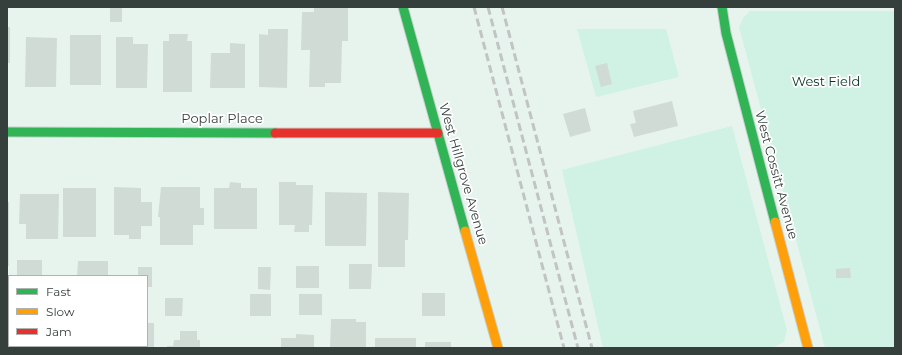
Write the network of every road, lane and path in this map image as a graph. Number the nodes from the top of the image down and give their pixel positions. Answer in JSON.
{"nodes":[{"id":1,"x":403,"y":7,"type":"edge"},
{"id":2,"x":722,"y":7,"type":"edge"},
{"id":3,"x":7,"y":132,"type":"edge"},
{"id":4,"x":438,"y":133,"type":"junction"},
{"id":5,"x":498,"y":348,"type":"edge"},
{"id":6,"x":808,"y":348,"type":"edge"}],
"edges":[{"from":1,"to":4,"type":"street","name":"West Hillgrove Avenue"},
{"from":2,"to":6,"type":"street","name":"West Cossitt Avenue"},
{"from":3,"to":4,"type":"street","name":"Poplar Place"},
{"from":4,"to":5,"type":"street","name":"West Hillgrove Avenue"}]}
